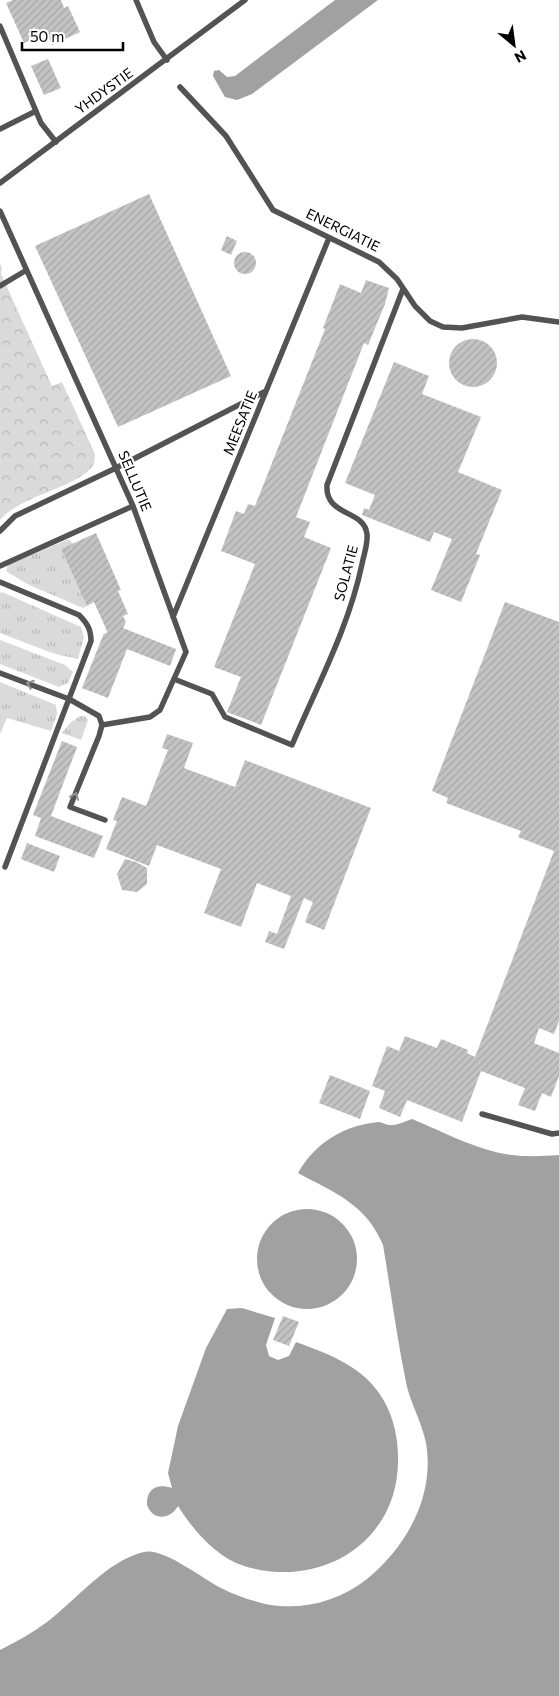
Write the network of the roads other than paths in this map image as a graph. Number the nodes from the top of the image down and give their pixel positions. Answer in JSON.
{"nodes":[{"id":1,"x":136,"y":0,"type":"edge"},
{"id":2,"x":246,"y":0,"type":"edge"},
{"id":3,"x":0,"y":26,"type":"edge"},
{"id":4,"x":167,"y":60,"type":"junction"},
{"id":5,"x":180,"y":87,"type":"dead end"},
{"id":6,"x":36,"y":111,"type":"junction"},
{"id":7,"x":0,"y":130,"type":"edge"},
{"id":8,"x":56,"y":142,"type":"junction"},
{"id":9,"x":0,"y":183,"type":"edge"},
{"id":10,"x":0,"y":211,"type":"edge"},
{"id":11,"x":329,"y":238,"type":"junction"},
{"id":12,"x":25,"y":271,"type":"junction"},
{"id":13,"x":0,"y":286,"type":"edge"},
{"id":14,"x":403,"y":289,"type":"junction"},
{"id":15,"x":559,"y":322,"type":"edge"},
{"id":16,"x":266,"y":390,"type":"junction"},
{"id":17,"x":116,"y":468,"type":"junction"},
{"id":18,"x":133,"y":506,"type":"junction"},
{"id":19,"x":0,"y":531,"type":"edge"},
{"id":20,"x":0,"y":566,"type":"edge"},
{"id":21,"x":0,"y":582,"type":"edge"},
{"id":22,"x":173,"y":617,"type":"junction"},
{"id":23,"x":0,"y":673,"type":"edge"},
{"id":24,"x":174,"y":679,"type":"junction"},
{"id":25,"x":69,"y":699,"type":"junction"},
{"id":26,"x":102,"y":725,"type":"junction"},
{"id":27,"x":105,"y":820,"type":"dead end"},
{"id":28,"x":5,"y":867,"type":"dead end"},
{"id":29,"x":482,"y":1114,"type":"dead end"},
{"id":30,"x":559,"y":1133,"type":"edge"}],
"edges":[{"from":1,"to":4,"type":"lane"},
{"from":2,"to":4,"type":"lane","name":"YHDYSTIE"},
{"from":3,"to":6,"type":"lane"},
{"from":4,"to":8,"type":"lane","name":"YHDYSTIE"},
{"from":5,"to":11,"type":"lane","name":"ENERGIATIE"},
{"from":6,"to":7,"type":"lane"},
{"from":6,"to":8,"type":"lane"},
{"from":8,"to":9,"type":"lane","name":"YHDYSTIE"},
{"from":10,"to":12,"type":"lane","name":"SELLUTIE"},
{"from":11,"to":14,"type":"lane","name":"ENERGIATIE"},
{"from":11,"to":16,"type":"lane","name":"MEESATIE"},
{"from":12,"to":13,"type":"lane"},
{"from":12,"to":17,"type":"lane","name":"SELLUTIE"},
{"from":14,"to":15,"type":"lane","name":"ENERGIATIE"},
{"from":14,"to":24,"type":"lane","name":"SOLATIE"},
{"from":16,"to":17,"type":"lane"},
{"from":16,"to":22,"type":"lane","name":"MEESATIE"},
{"from":17,"to":18,"type":"lane","name":"SELLUTIE"},
{"from":17,"to":19,"type":"lane"},
{"from":18,"to":20,"type":"lane"},
{"from":18,"to":22,"type":"lane","name":"SELLUTIE"},
{"from":21,"to":25,"type":"lane"},
{"from":22,"to":24,"type":"lane","name":"SELLUTIE"},
{"from":25,"to":23,"type":"lane","one_way":true},
{"from":24,"to":26,"type":"lane","name":"SELLUTIE"},
{"from":25,"to":26,"type":"lane"},
{"from":25,"to":28,"type":"lane"},
{"from":27,"to":26,"type":"lane","one_way":true},
{"from":29,"to":30,"type":"lane"}]}
